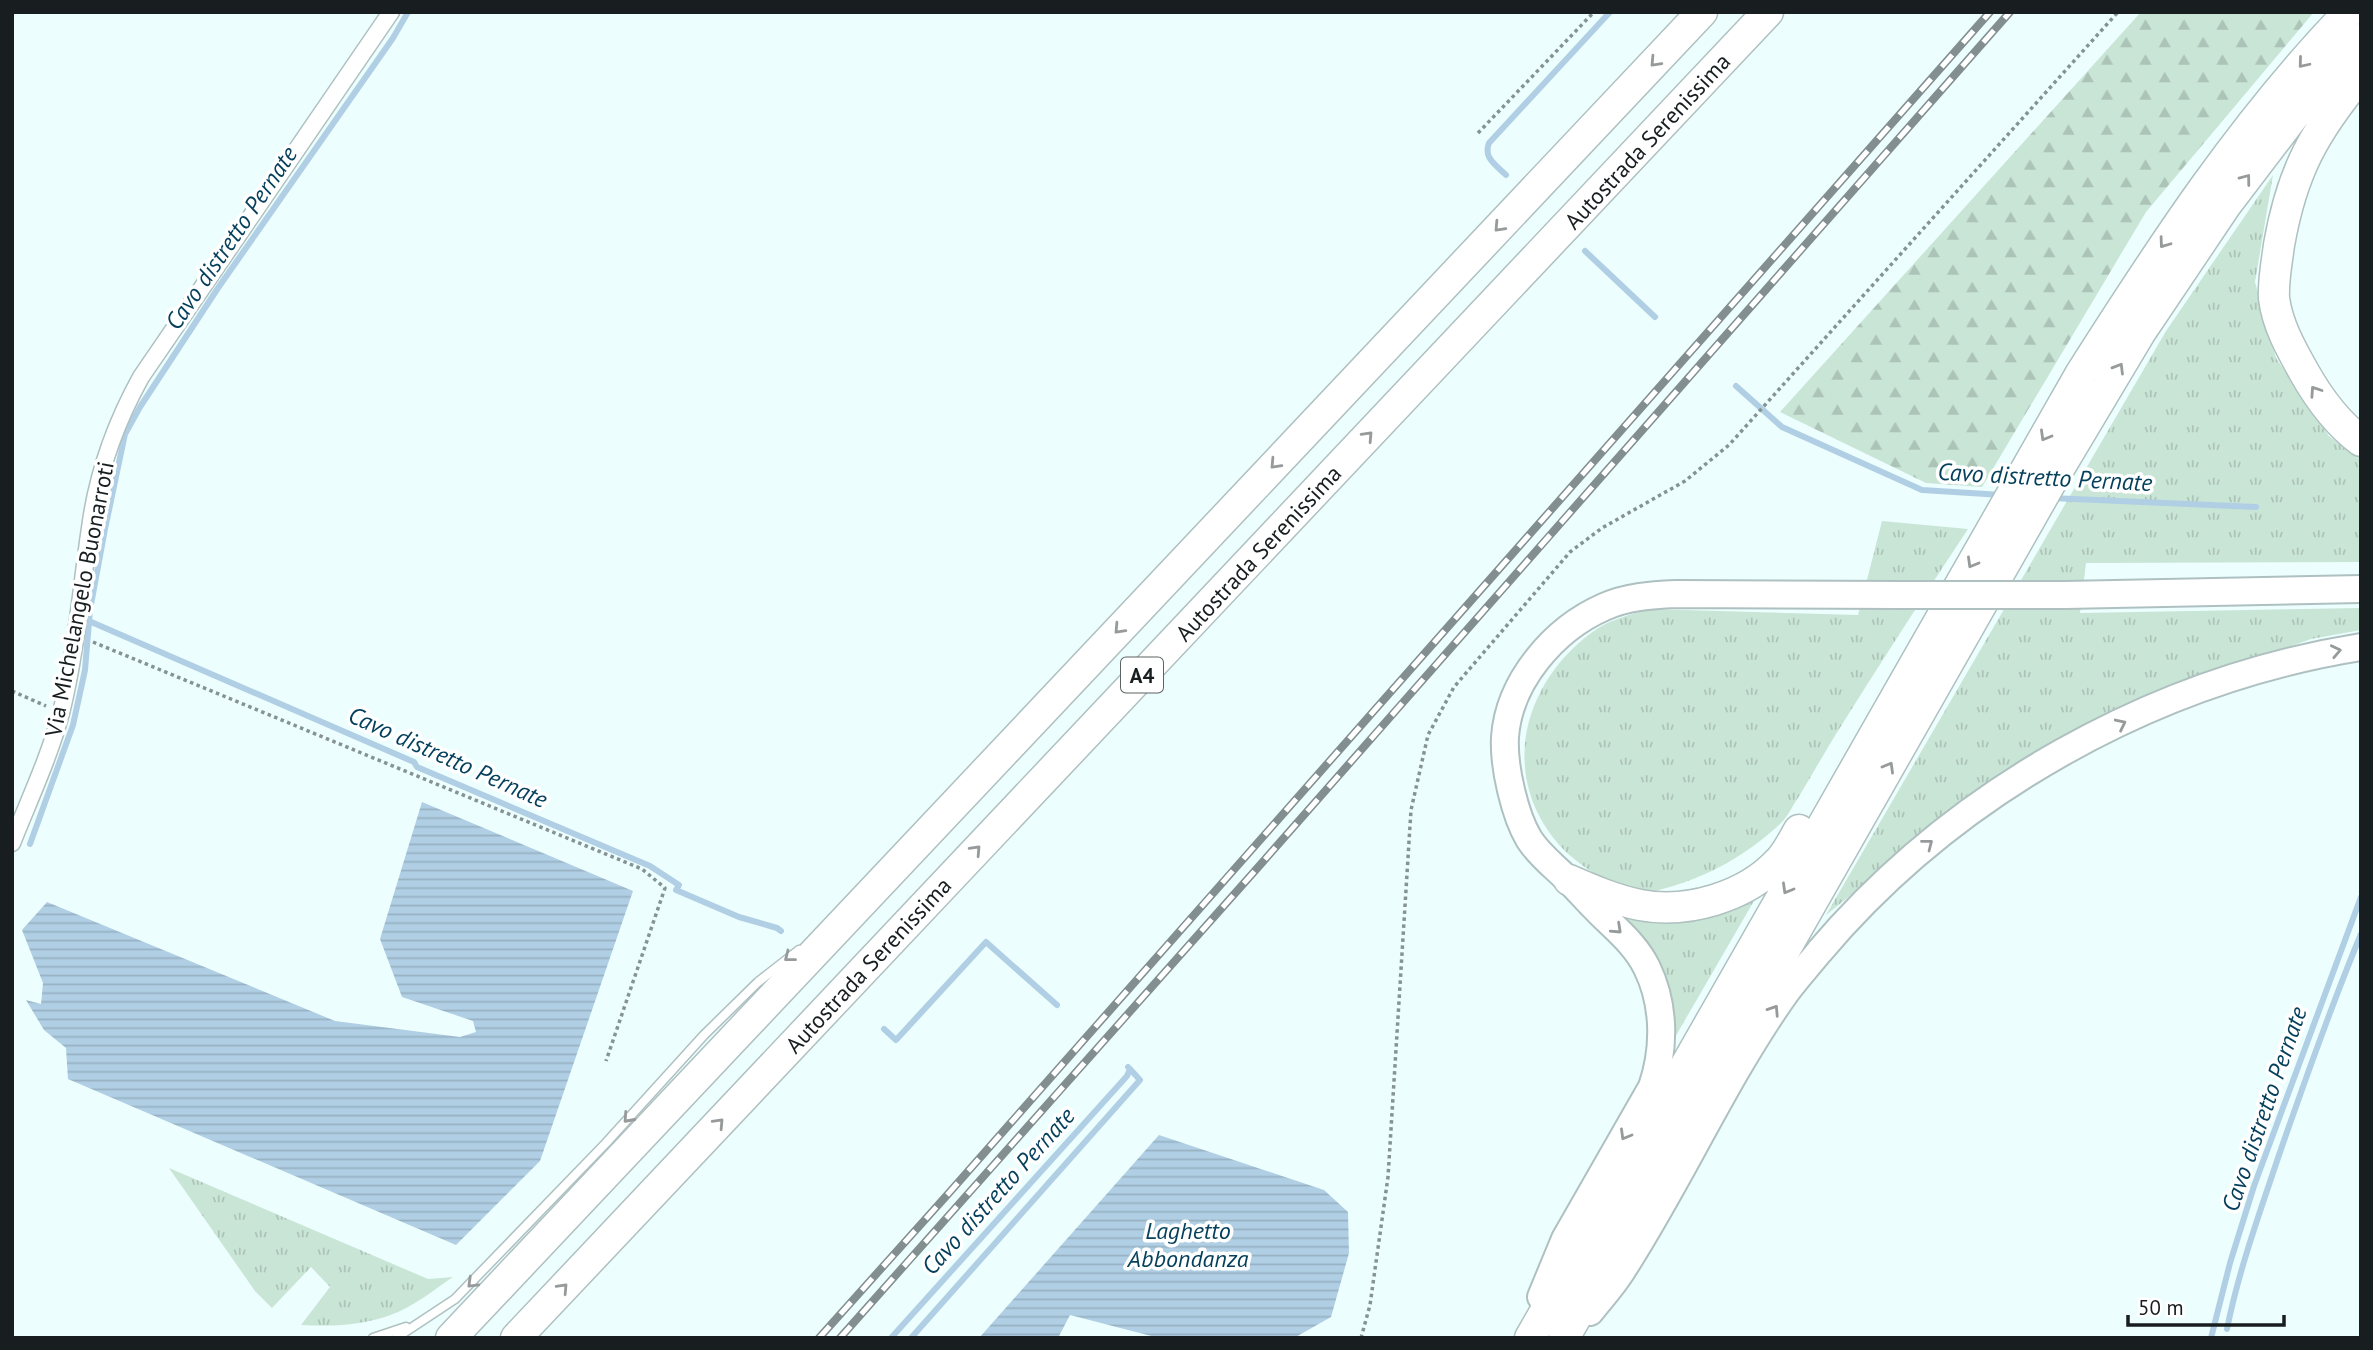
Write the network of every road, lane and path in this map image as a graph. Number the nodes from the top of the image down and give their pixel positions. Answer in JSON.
{"nodes":[{"id":1,"x":391,"y":12,"type":"edge"},
{"id":2,"x":1594,"y":12,"type":"edge"},
{"id":3,"x":1702,"y":12,"type":"edge"},
{"id":4,"x":1768,"y":12,"type":"edge"},
{"id":5,"x":2118,"y":12,"type":"edge"},
{"id":6,"x":2349,"y":12,"type":"edge"},
{"id":7,"x":2361,"y":39,"type":"edge"},
{"id":8,"x":2361,"y":75,"type":"edge"},
{"id":9,"x":1478,"y":133,"type":"dead end"},
{"id":10,"x":1756,"y":415,"type":"dead end"},
{"id":11,"x":2361,"y":441,"type":"edge"},
{"id":12,"x":2026,"y":497,"type":"junction"},
{"id":13,"x":2361,"y":589,"type":"edge"},
{"id":14,"x":1936,"y":626,"type":"junction"},
{"id":15,"x":96,"y":643,"type":"dead end"},
{"id":16,"x":2361,"y":647,"type":"edge"},
{"id":17,"x":12,"y":691,"type":"edge"},
{"id":18,"x":61,"y":712,"type":"junction"},
{"id":19,"x":12,"y":843,"type":"edge"},
{"id":20,"x":1569,"y":880,"type":"junction"},
{"id":21,"x":1405,"y":886,"type":"dead end"},
{"id":22,"x":862,"y":900,"type":"junction"},
{"id":23,"x":816,"y":936,"type":"dead end"},
{"id":24,"x":807,"y":943,"type":"dead end"},
{"id":25,"x":606,"y":1061,"type":"dead end"},
{"id":26,"x":419,"y":1323,"type":"junction"},
{"id":27,"x":373,"y":1338,"type":"edge"},
{"id":28,"x":396,"y":1338,"type":"edge"},
{"id":29,"x":451,"y":1338,"type":"edge"},
{"id":30,"x":516,"y":1338,"type":"edge"},
{"id":31,"x":1361,"y":1338,"type":"edge"},
{"id":32,"x":1524,"y":1338,"type":"edge"},
{"id":33,"x":1530,"y":1338,"type":"edge"},
{"id":34,"x":1564,"y":1338,"type":"edge"},
{"id":35,"x":1570,"y":1338,"type":"edge"}],
"edges":[{"from":1,"to":18,"type":"street","name":"Via Michelangelo Buonarroti"},
{"from":2,"to":9,"type":"path"},
{"from":3,"to":22,"type":"highway","name":"Autostrada Serenissima","number":"A4","one_way":true},
{"from":30,"to":4,"type":"highway","name":"Autostrada Serenissima","number":"A4","one_way":true},
{"from":5,"to":10,"type":"path"},
{"from":6,"to":12,"type":"highway","one_way":true},
{"from":12,"to":7,"type":"highway","one_way":true},
{"from":11,"to":8,"type":"highway","one_way":true},
{"from":12,"to":14,"type":"highway","one_way":true},
{"from":34,"to":12,"type":"highway","one_way":true},
{"from":13,"to":20,"type":"main road","bridge":true},
{"from":14,"to":20,"type":"highway"},
{"from":14,"to":33,"type":"highway","one_way":true},
{"from":15,"to":25,"type":"path"},
{"from":35,"to":16,"type":"main road","one_way":true},
{"from":17,"to":18,"type":"path"},
{"from":18,"to":19,"type":"street","name":"Via Michelangelo Buonarroti"},
{"from":20,"to":32,"type":"main road","one_way":true},
{"from":21,"to":31,"type":"path"},
{"from":22,"to":23,"type":"lane"},
{"from":22,"to":29,"type":"highway","name":"Autostrada Serenissima","number":"A4"},
{"from":24,"to":26,"type":"lane","one_way":true},
{"from":26,"to":27,"type":"lane"},
{"from":26,"to":28,"type":"lane"}]}
